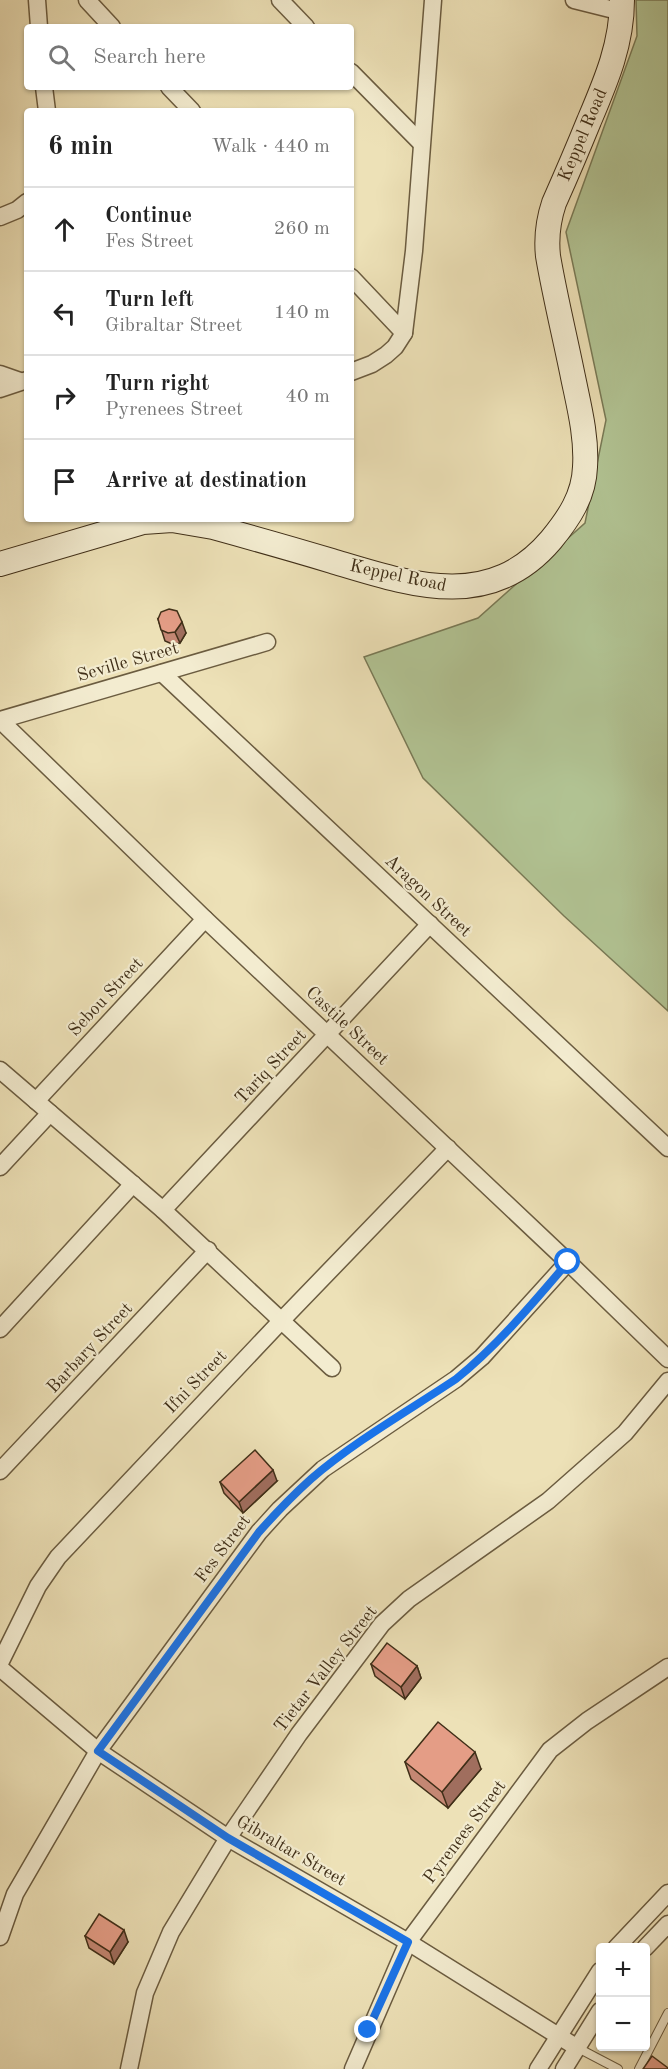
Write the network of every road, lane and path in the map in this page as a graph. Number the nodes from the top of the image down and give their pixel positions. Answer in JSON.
{"nodes":[{"id":1,"x":37,"y":0,"type":"edge"},
{"id":2,"x":87,"y":0,"type":"edge"},
{"id":3,"x":280,"y":0,"type":"edge"},
{"id":4,"x":433,"y":0,"type":"edge"},
{"id":5,"x":574,"y":0,"type":"edge"},
{"id":6,"x":622,"y":6,"type":"edge"},
{"id":7,"x":39,"y":24,"type":"edge"},
{"id":8,"x":109,"y":24,"type":"edge"},
{"id":9,"x":303,"y":24,"type":"edge"},
{"id":10,"x":354,"y":75,"type":"edge"},
{"id":11,"x":44,"y":90,"type":"edge"},
{"id":12,"x":173,"y":90,"type":"edge"},
{"id":13,"x":47,"y":108,"type":"edge"},
{"id":14,"x":189,"y":108,"type":"edge"},
{"id":15,"x":421,"y":143,"type":"junction"},
{"id":16,"x":24,"y":204,"type":"edge"},
{"id":17,"x":0,"y":217,"type":"edge"},
{"id":18,"x":354,"y":281,"type":"edge"},
{"id":19,"x":404,"y":333,"type":"junction"},
{"id":20,"x":354,"y":371,"type":"edge"},
{"id":21,"x":0,"y":374,"type":"edge"},
{"id":22,"x":24,"y":381,"type":"edge"},
{"id":23,"x":0,"y":389,"type":"edge"},
{"id":24,"x":150,"y":522,"type":"edge"},
{"id":25,"x":190,"y":522,"type":"edge"},
{"id":26,"x":0,"y":564,"type":"edge"},
{"id":27,"x":267,"y":642,"type":"dead end"},
{"id":28,"x":162,"y":673,"type":"junction"},
{"id":29,"x":0,"y":720,"type":"edge"},
{"id":30,"x":205,"y":919,"type":"junction"},
{"id":31,"x":430,"y":924,"type":"junction"},
{"id":32,"x":328,"y":1035,"type":"junction"},
{"id":33,"x":0,"y":1070,"type":"edge"},
{"id":34,"x":36,"y":1101,"type":"junction"},
{"id":35,"x":50,"y":1113,"type":"junction"},
{"id":36,"x":448,"y":1148,"type":"junction"},
{"id":37,"x":668,"y":1148,"type":"edge"},
{"id":38,"x":0,"y":1167,"type":"edge"},
{"id":39,"x":133,"y":1184,"type":"junction"},
{"id":40,"x":163,"y":1209,"type":"junction"},
{"id":41,"x":208,"y":1250,"type":"junction"},
{"id":42,"x":568,"y":1262,"type":"junction"},
{"id":43,"x":282,"y":1320,"type":"junction"},
{"id":44,"x":0,"y":1329,"type":"edge"},
{"id":45,"x":668,"y":1359,"type":"edge"},
{"id":46,"x":332,"y":1368,"type":"dead end"},
{"id":47,"x":668,"y":1381,"type":"edge"},
{"id":48,"x":0,"y":1472,"type":"edge"},
{"id":49,"x":0,"y":1665,"type":"edge"},
{"id":50,"x":668,"y":1667,"type":"edge"},
{"id":51,"x":98,"y":1751,"type":"junction"},
{"id":52,"x":228,"y":1838,"type":"junction"},
{"id":53,"x":7,"y":1890,"type":"edge"},
{"id":54,"x":668,"y":1893,"type":"edge"},
{"id":55,"x":668,"y":1924,"type":"edge"},
{"id":56,"x":0,"y":1937,"type":"edge"},
{"id":57,"x":408,"y":1942,"type":"junction"},
{"id":58,"x":620,"y":1943,"type":"edge"},
{"id":59,"x":649,"y":1943,"type":"edge"},
{"id":60,"x":596,"y":1977,"type":"edge"},
{"id":61,"x":668,"y":2013,"type":"edge"},
{"id":62,"x":596,"y":2017,"type":"edge"},
{"id":63,"x":558,"y":2036,"type":"junction"},
{"id":64,"x":576,"y":2047,"type":"junction"},
{"id":65,"x":129,"y":2069,"type":"edge"},
{"id":66,"x":352,"y":2069,"type":"edge"},
{"id":67,"x":538,"y":2069,"type":"edge"},
{"id":68,"x":564,"y":2069,"type":"edge"},
{"id":69,"x":618,"y":2069,"type":"edge"},
{"id":70,"x":639,"y":2069,"type":"edge"}],
"edges":[{"from":1,"to":7,"type":"street"},
{"from":2,"to":8,"type":"street"},
{"from":3,"to":9,"type":"street"},
{"from":4,"to":15,"type":"street"},
{"from":5,"to":6,"type":"street"},
{"from":6,"to":25,"type":"street","name":"Keppel Road"},
{"from":10,"to":15,"type":"street"},
{"from":11,"to":13,"type":"street"},
{"from":12,"to":14,"type":"street"},
{"from":15,"to":19,"type":"street"},
{"from":16,"to":17,"type":"street"},
{"from":18,"to":19,"type":"street"},
{"from":19,"to":20,"type":"street"},
{"from":21,"to":22,"type":"street"},
{"from":22,"to":23,"type":"street"},
{"from":24,"to":26,"type":"street","name":"Keppel Road"},
{"from":27,"to":28,"type":"street","name":"Seville Street"},
{"from":28,"to":29,"type":"street","name":"Seville Street"},
{"from":28,"to":31,"type":"street","name":"Aragon Street"},
{"from":29,"to":30,"type":"street","name":"Castile Street"},
{"from":30,"to":32,"type":"street","name":"Castile Street"},
{"from":30,"to":34,"type":"street","name":"Sebou Street"},
{"from":31,"to":32,"type":"street","name":"Tariq Street"},
{"from":31,"to":37,"type":"street","name":"Aragon Street"},
{"from":32,"to":36,"type":"street","name":"Castile Street"},
{"from":32,"to":40,"type":"street","name":"Tariq Street"},
{"from":33,"to":34,"type":"street"},
{"from":34,"to":35,"type":"street"},
{"from":35,"to":38,"type":"street"},
{"from":35,"to":39,"type":"street"},
{"from":36,"to":42,"type":"street","name":"Castile Street"},
{"from":36,"to":43,"type":"street","name":"Ifni Street"},
{"from":39,"to":40,"type":"street"},
{"from":39,"to":44,"type":"street"},
{"from":40,"to":41,"type":"street"},
{"from":41,"to":43,"type":"street"},
{"from":41,"to":48,"type":"street","name":"Barbary Street"},
{"from":42,"to":45,"type":"street","name":"Castile Street"},
{"from":42,"to":51,"type":"street","name":"Fes Street"},
{"from":43,"to":46,"type":"street"},
{"from":43,"to":49,"type":"street","name":"Ifni Street"},
{"from":47,"to":52,"type":"street","name":"Tietar Valley Street"},
{"from":49,"to":51,"type":"street","name":"Gibraltar Street"},
{"from":50,"to":57,"type":"street","name":"Pyrenees Street"},
{"from":51,"to":52,"type":"street","name":"Gibraltar Street"},
{"from":51,"to":53,"type":"street","name":"Fes Street"},
{"from":52,"to":57,"type":"street","name":"Gibraltar Street"},
{"from":52,"to":65,"type":"street","name":"Tietar Valley Street"},
{"from":53,"to":56,"type":"street","name":"Fes Street"},
{"from":54,"to":58,"type":"street"},
{"from":55,"to":59,"type":"street"},
{"from":57,"to":63,"type":"street","name":"Gibraltar Street"},
{"from":57,"to":66,"type":"street","name":"Pyrenees Street"},
{"from":60,"to":63,"type":"street"},
{"from":61,"to":70,"type":"lane"},
{"from":62,"to":64,"type":"street"},
{"from":63,"to":64,"type":"street","name":"Gibraltar Street"},
{"from":63,"to":67,"type":"street"},
{"from":64,"to":68,"type":"street"},
{"from":64,"to":69,"type":"lane"}]}
